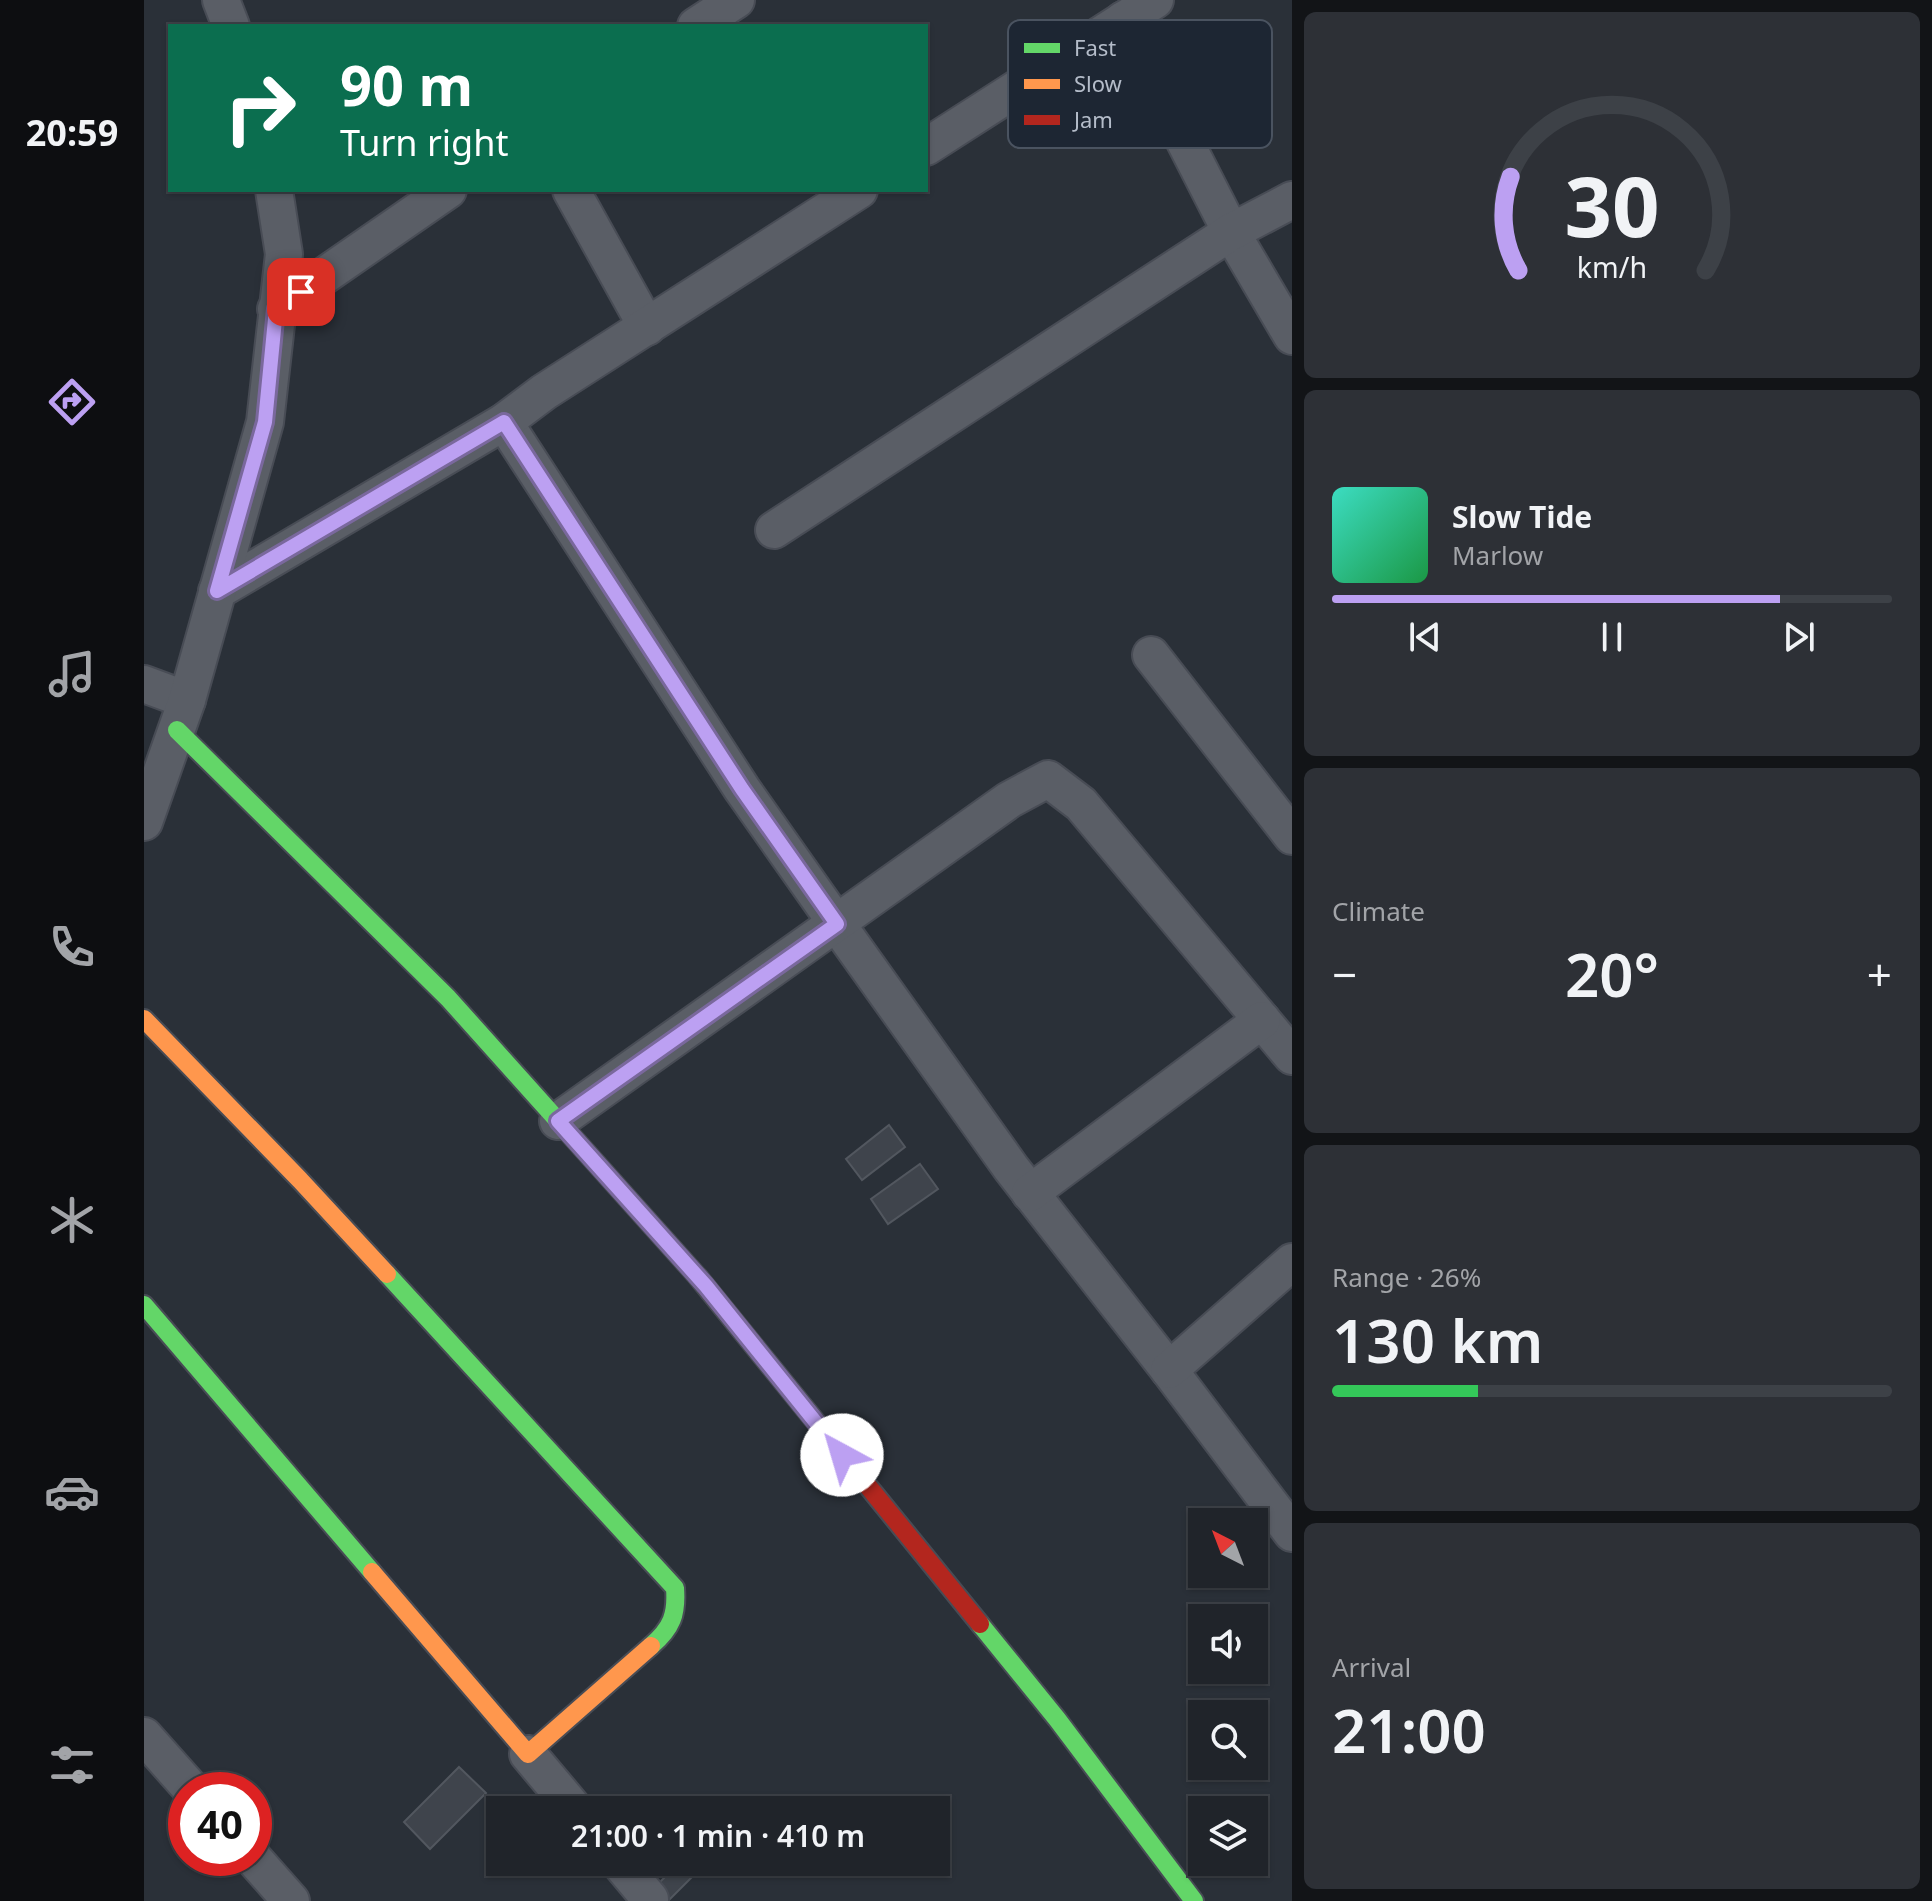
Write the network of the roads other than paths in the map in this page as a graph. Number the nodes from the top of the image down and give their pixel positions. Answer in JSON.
{"nodes":[{"id":1,"x":221,"y":0,"type":"edge"},
{"id":2,"x":736,"y":0,"type":"edge"},
{"id":3,"x":1155,"y":0,"type":"edge"},
{"id":4,"x":1123,"y":20,"type":"edge"},
{"id":5,"x":230,"y":24,"type":"edge"},
{"id":6,"x":699,"y":24,"type":"edge"},
{"id":7,"x":1008,"y":94,"type":"edge"},
{"id":8,"x":928,"y":146,"type":"edge"},
{"id":9,"x":1188,"y":148,"type":"edge"},
{"id":10,"x":274,"y":192,"type":"edge"},
{"id":11,"x":445,"y":192,"type":"edge"},
{"id":12,"x":572,"y":192,"type":"edge"},
{"id":13,"x":856,"y":192,"type":"edge"},
{"id":14,"x":1292,"y":200,"type":"edge"},
{"id":15,"x":1231,"y":232,"type":"junction"},
{"id":16,"x":276,"y":309,"type":"junction"},
{"id":17,"x":647,"y":327,"type":"junction"},
{"id":18,"x":1292,"y":336,"type":"edge"},
{"id":19,"x":504,"y":422,"type":"junction"},
{"id":20,"x":774,"y":530,"type":"dead end"},
{"id":21,"x":217,"y":591,"type":"junction"},
{"id":22,"x":1151,"y":655,"type":"dead end"},
{"id":23,"x":144,"y":684,"type":"edge"},
{"id":24,"x":182,"y":715,"type":"junction"},
{"id":25,"x":144,"y":822,"type":"edge"},
{"id":26,"x":1292,"y":836,"type":"edge"},
{"id":27,"x":837,"y":924,"type":"junction"},
{"id":28,"x":144,"y":1019,"type":"edge"},
{"id":29,"x":1262,"y":1020,"type":"junction"},
{"id":30,"x":1292,"y":1056,"type":"edge"},
{"id":31,"x":558,"y":1121,"type":"junction"},
{"id":32,"x":1030,"y":1193,"type":"junction"},
{"id":33,"x":1292,"y":1262,"type":"edge"},
{"id":34,"x":144,"y":1305,"type":"edge"},
{"id":35,"x":1169,"y":1370,"type":"junction"},
{"id":36,"x":1292,"y":1533,"type":"edge"},
{"id":37,"x":144,"y":1736,"type":"edge"},
{"id":38,"x":528,"y":1754,"type":"junction"},
{"id":39,"x":176,"y":1772,"type":"edge"},
{"id":40,"x":563,"y":1796,"type":"edge"},
{"id":41,"x":269,"y":1876,"type":"edge"},
{"id":42,"x":631,"y":1876,"type":"edge"},
{"id":43,"x":650,"y":1899,"type":"dead end"},
{"id":44,"x":291,"y":1901,"type":"edge"},
{"id":45,"x":1194,"y":1901,"type":"edge"}],
"edges":[{"from":1,"to":5,"type":"street"},
{"from":2,"to":6,"type":"street"},
{"from":3,"to":4,"type":"street"},
{"from":7,"to":8,"type":"street"},
{"from":9,"to":15,"type":"street"},
{"from":10,"to":16,"type":"street"},
{"from":11,"to":16,"type":"street"},
{"from":12,"to":17,"type":"street"},
{"from":13,"to":17,"type":"street"},
{"from":14,"to":15,"type":"street"},
{"from":15,"to":18,"type":"street"},
{"from":15,"to":20,"type":"street"},
{"from":16,"to":21,"type":"street"},
{"from":17,"to":19,"type":"street"},
{"from":19,"to":21,"type":"street"},
{"from":19,"to":27,"type":"street"},
{"from":21,"to":24,"type":"street"},
{"from":22,"to":26,"type":"street"},
{"from":23,"to":24,"type":"street"},
{"from":24,"to":25,"type":"street"},
{"from":24,"to":31,"type":"street"},
{"from":27,"to":29,"type":"street"},
{"from":27,"to":31,"type":"street"},
{"from":27,"to":32,"type":"street"},
{"from":28,"to":38,"type":"street"},
{"from":29,"to":30,"type":"street"},
{"from":29,"to":32,"type":"street"},
{"from":31,"to":45,"type":"street"},
{"from":32,"to":35,"type":"street"},
{"from":33,"to":35,"type":"street"},
{"from":34,"to":38,"type":"street"},
{"from":35,"to":36,"type":"street"},
{"from":37,"to":39,"type":"street"},
{"from":38,"to":40,"type":"street"},
{"from":41,"to":44,"type":"street"},
{"from":42,"to":43,"type":"street"}]}
